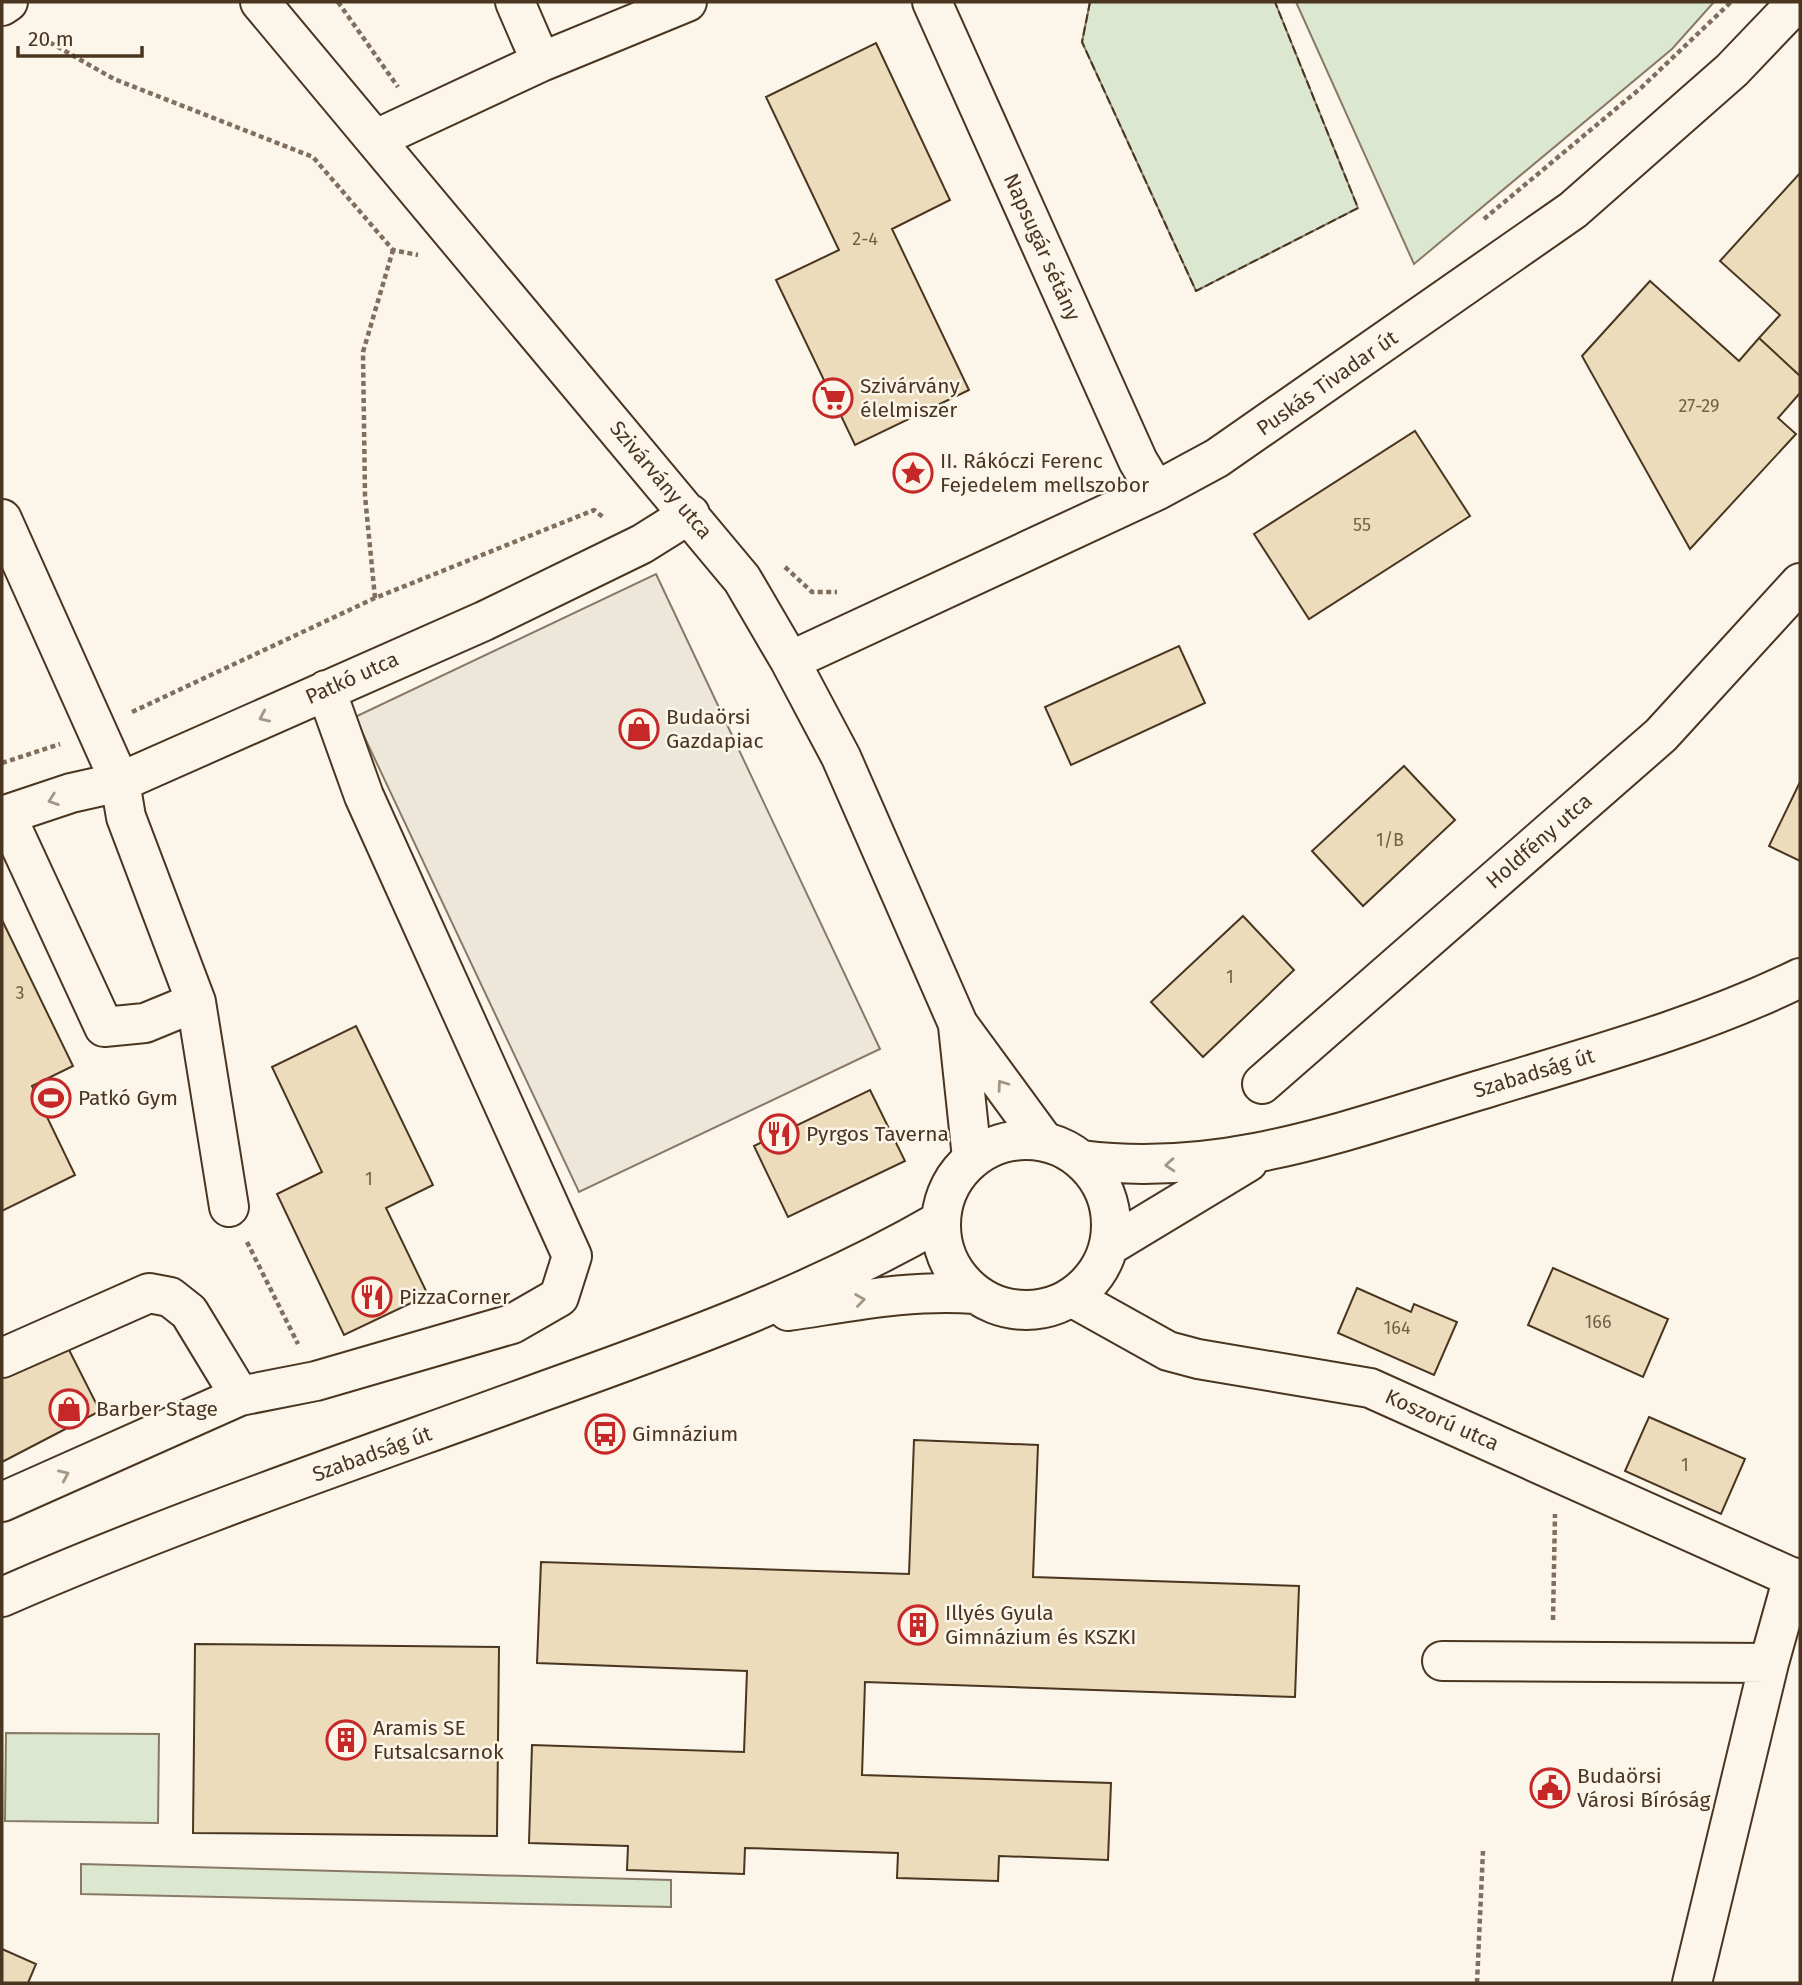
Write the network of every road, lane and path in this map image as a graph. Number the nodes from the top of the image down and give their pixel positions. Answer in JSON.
{"nodes":[{"id":1,"x":261,"y":2,"type":"edge"},
{"id":2,"x":516,"y":2,"type":"edge"},
{"id":3,"x":687,"y":2,"type":"edge"},
{"id":4,"x":932,"y":2,"type":"edge"},
{"id":5,"x":1731,"y":2,"type":"edge"},
{"id":6,"x":1797,"y":2,"type":"edge"},
{"id":7,"x":11,"y":12,"type":"edge"},
{"id":8,"x":541,"y":62,"type":"junction"},
{"id":9,"x":376,"y":139,"type":"junction"},
{"id":10,"x":1474,"y":227,"type":"dead end"},
{"id":11,"x":393,"y":250,"type":"junction"},
{"id":12,"x":484,"y":268,"type":"junction"},
{"id":13,"x":1156,"y":491,"type":"junction"},
{"id":14,"x":690,"y":514,"type":"junction"},
{"id":15,"x":2,"y":519,"type":"edge"},
{"id":16,"x":1800,"y":583,"type":"edge"},
{"id":17,"x":375,"y":598,"type":"dead end"},
{"id":18,"x":790,"y":661,"type":"junction"},
{"id":19,"x":326,"y":690,"type":"junction"},
{"id":20,"x":120,"y":782,"type":"junction"},
{"id":21,"x":4,"y":816,"type":"edge"},
{"id":22,"x":1797,"y":982,"type":"edge"},
{"id":23,"x":196,"y":1002,"type":"junction"},
{"id":24,"x":958,"y":1024,"type":"junction"},
{"id":25,"x":1262,"y":1084,"type":"dead end"},
{"id":26,"x":1043,"y":1140,"type":"junction"},
{"id":27,"x":1262,"y":1154,"type":"junction"},
{"id":28,"x":972,"y":1158,"type":"junction"},
{"id":29,"x":1082,"y":1160,"type":"junction"},
{"id":30,"x":229,"y":1207,"type":"joint"},
{"id":31,"x":940,"y":1221,"type":"junction"},
{"id":32,"x":1109,"y":1246,"type":"junction"},
{"id":33,"x":975,"y":1294,"type":"junction"},
{"id":34,"x":1073,"y":1298,"type":"junction"},
{"id":35,"x":744,"y":1317,"type":"junction"},
{"id":36,"x":2,"y":1358,"type":"edge"},
{"id":37,"x":316,"y":1381,"type":"junction"},
{"id":38,"x":240,"y":1396,"type":"junction"},
{"id":39,"x":1556,"y":1471,"type":"junction"},
{"id":40,"x":2,"y":1502,"type":"edge"},
{"id":41,"x":1797,"y":1579,"type":"edge"},
{"id":42,"x":2,"y":1597,"type":"edge"},
{"id":43,"x":1442,"y":1661,"type":"dead end"},
{"id":44,"x":1553,"y":1662,"type":"junction"},
{"id":45,"x":1769,"y":1663,"type":"junction"},
{"id":46,"x":1483,"y":1851,"type":"dead end"},
{"id":47,"x":1477,"y":1983,"type":"edge"},
{"id":48,"x":1692,"y":1983,"type":"edge"}],
"edges":[{"from":1,"to":9,"type":"street","name":"Szivárvány utca"},
{"from":2,"to":8,"type":"street"},
{"from":3,"to":8,"type":"street"},
{"from":4,"to":13,"type":"street","name":"Napsugár sétány"},
{"from":5,"to":10,"type":"path"},
{"from":6,"to":13,"type":"street","name":"Puskás Tivadar út"},
{"from":7,"to":11,"type":"path"},
{"from":8,"to":9,"type":"street"},
{"from":9,"to":12,"type":"street","name":"Szivárvány utca"},
{"from":11,"to":12,"type":"path"},
{"from":11,"to":17,"type":"path"},
{"from":12,"to":14,"type":"street","name":"Szivárvány utca"},
{"from":13,"to":18,"type":"street","name":"Puskás Tivadar út"},
{"from":14,"to":18,"type":"street","name":"Szivárvány utca"},
{"from":14,"to":19,"type":"street","name":"Patkó utca"},
{"from":15,"to":20,"type":"street"},
{"from":16,"to":25,"type":"street","name":"Holdfény utca"},
{"from":18,"to":24,"type":"street","name":"Szivárvány utca"},
{"from":19,"to":20,"type":"street","name":"Patkó utca","one_way":true},
{"from":19,"to":37,"type":"street"},
{"from":20,"to":21,"type":"street","name":"Patkó utca","one_way":true},
{"from":20,"to":23,"type":"street"},
{"from":21,"to":23,"type":"street"},
{"from":22,"to":27,"type":"street","name":"Szabadság út"},
{"from":23,"to":30,"type":"street"},
{"from":26,"to":24,"type":"street","name":"Szivárvány utca","one_way":true},
{"from":24,"to":28,"type":"street","name":"Szivárvány utca"},
{"from":26,"to":28,"type":"street","name":"Szabadság út"},
{"from":26,"to":29,"type":"street","name":"Szabadság út"},
{"from":27,"to":29,"type":"street","name":"Szabadság út","one_way":true},
{"from":27,"to":32,"type":"street","name":"Szabadság út"},
{"from":28,"to":31,"type":"street","name":"Szabadság út"},
{"from":29,"to":32,"type":"street","name":"Szabadság út"},
{"from":30,"to":37,"type":"path"},
{"from":31,"to":33,"type":"street","name":"Szabadság út"},
{"from":31,"to":35,"type":"street","name":"Szabadság út"},
{"from":32,"to":34,"type":"street","name":"Szabadság út"},
{"from":33,"to":34,"type":"street","name":"Szabadság út"},
{"from":35,"to":33,"type":"street","name":"Szabadság út","one_way":true},
{"from":34,"to":39,"type":"street","name":"Koszorú utca"},
{"from":35,"to":42,"type":"street","name":"Szabadság út"},
{"from":36,"to":38,"type":"street"},
{"from":37,"to":38,"type":"street"},
{"from":40,"to":38,"type":"street","one_way":true},
{"from":39,"to":41,"type":"street","name":"Koszorú utca"},
{"from":39,"to":44,"type":"path"},
{"from":41,"to":45,"type":"street"},
{"from":43,"to":44,"type":"street"},
{"from":44,"to":45,"type":"street"},
{"from":45,"to":48,"type":"street"},
{"from":46,"to":47,"type":"path"}]}
